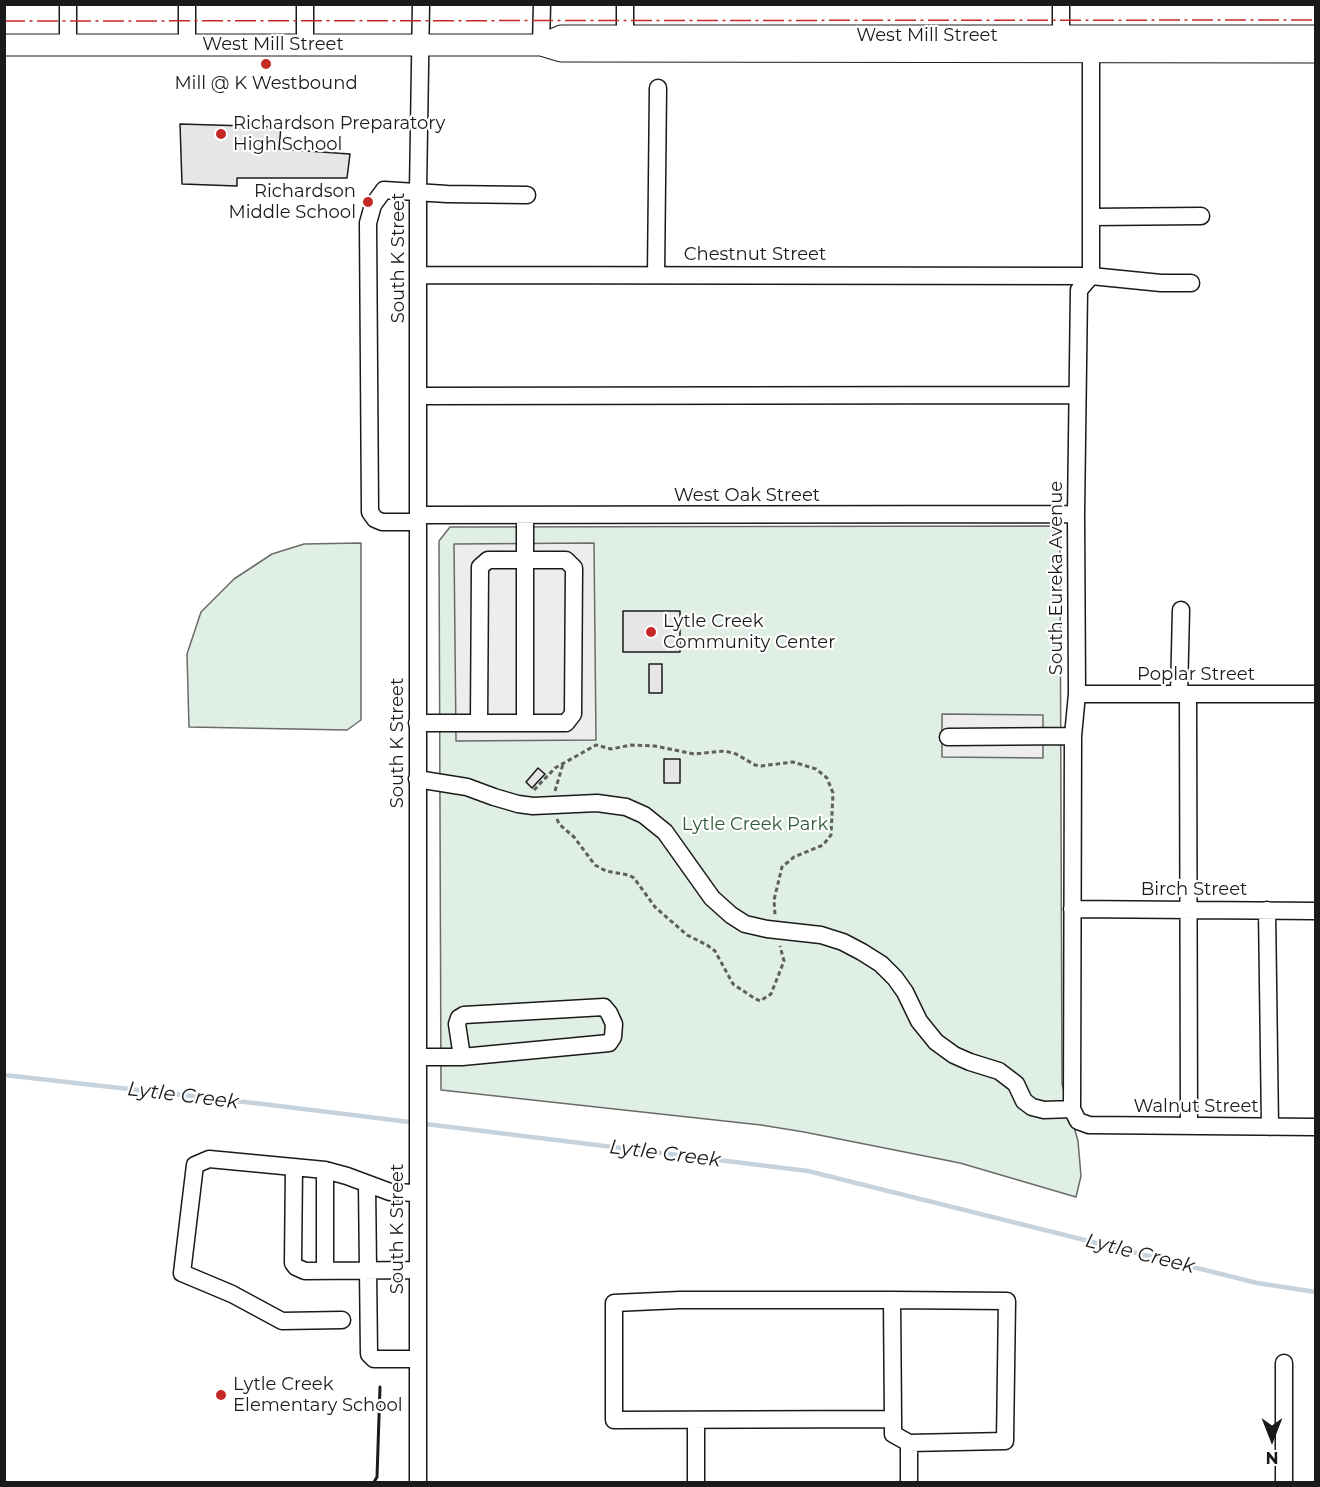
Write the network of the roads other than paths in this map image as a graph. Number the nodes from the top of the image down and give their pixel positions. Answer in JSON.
{"nodes":[{"id":1,"x":68,"y":4,"type":"edge"},
{"id":2,"x":187,"y":4,"type":"edge"},
{"id":3,"x":304,"y":4,"type":"edge"},
{"id":4,"x":421,"y":4,"type":"edge"},
{"id":5,"x":542,"y":4,"type":"edge"},
{"id":6,"x":625,"y":4,"type":"edge"},
{"id":7,"x":1061,"y":4,"type":"edge"},
{"id":8,"x":625,"y":36,"type":"junction"},
{"id":9,"x":1316,"y":36,"type":"edge"},
{"id":10,"x":1061,"y":37,"type":"junction"},
{"id":11,"x":4,"y":45,"type":"edge"},
{"id":12,"x":68,"y":45,"type":"junction"},
{"id":13,"x":187,"y":45,"type":"junction"},
{"id":14,"x":304,"y":45,"type":"junction"},
{"id":15,"x":541,"y":45,"type":"junction"},
{"id":16,"x":1091,"y":45,"type":"junction"},
{"id":17,"x":421,"y":46,"type":"junction"},
{"id":18,"x":1316,"y":51,"type":"edge"},
{"id":19,"x":658,"y":88,"type":"dead end"},
{"id":20,"x":418,"y":191,"type":"junction"},
{"id":21,"x":527,"y":195,"type":"dead end"},
{"id":22,"x":1201,"y":216,"type":"dead end"},
{"id":23,"x":1091,"y":217,"type":"junction"},
{"id":24,"x":418,"y":275,"type":"junction"},
{"id":25,"x":656,"y":275,"type":"junction"},
{"id":26,"x":1091,"y":276,"type":"junction"},
{"id":27,"x":1191,"y":283,"type":"dead end"},
{"id":28,"x":1077,"y":395,"type":"junction"},
{"id":29,"x":419,"y":396,"type":"junction"},
{"id":30,"x":1076,"y":514,"type":"junction"},
{"id":31,"x":525,"y":515,"type":"junction"},
{"id":32,"x":418,"y":519,"type":"junction"},
{"id":33,"x":525,"y":560,"type":"junction"},
{"id":34,"x":1181,"y":610,"type":"dead end"},
{"id":35,"x":1077,"y":694,"type":"junction"},
{"id":36,"x":1184,"y":694,"type":"junction"},
{"id":37,"x":1316,"y":694,"type":"edge"},
{"id":38,"x":417,"y":723,"type":"junction"},
{"id":39,"x":479,"y":723,"type":"junction"},
{"id":40,"x":525,"y":723,"type":"junction"},
{"id":41,"x":1073,"y":736,"type":"junction"},
{"id":42,"x":948,"y":737,"type":"dead end"},
{"id":43,"x":417,"y":779,"type":"junction"},
{"id":44,"x":1072,"y":909,"type":"junction"},
{"id":45,"x":1189,"y":910,"type":"junction"},
{"id":46,"x":1267,"y":910,"type":"junction"},
{"id":47,"x":1316,"y":911,"type":"edge"},
{"id":48,"x":418,"y":1057,"type":"junction"},
{"id":49,"x":462,"y":1057,"type":"junction"},
{"id":50,"x":1075,"y":1115,"type":"junction"},
{"id":51,"x":1189,"y":1126,"type":"junction"},
{"id":52,"x":1270,"y":1127,"type":"junction"},
{"id":53,"x":1316,"y":1127,"type":"edge"},
{"id":54,"x":294,"y":1167,"type":"junction"},
{"id":55,"x":325,"y":1170,"type":"junction"},
{"id":56,"x":367,"y":1184,"type":"junction"},
{"id":57,"x":418,"y":1193,"type":"junction"},
{"id":58,"x":368,"y":1270,"type":"junction"},
{"id":59,"x":418,"y":1270,"type":"junction"},
{"id":60,"x":325,"y":1271,"type":"junction"},
{"id":61,"x":892,"y":1300,"type":"junction"},
{"id":62,"x":342,"y":1320,"type":"dead end"},
{"id":63,"x":418,"y":1359,"type":"junction"},
{"id":64,"x":1284,"y":1363,"type":"dead end"},
{"id":65,"x":893,"y":1419,"type":"junction"},
{"id":66,"x":696,"y":1420,"type":"junction"},
{"id":67,"x":909,"y":1443,"type":"junction"},
{"id":68,"x":418,"y":1482,"type":"edge"},
{"id":69,"x":696,"y":1482,"type":"edge"},
{"id":70,"x":909,"y":1482,"type":"edge"},
{"id":71,"x":1284,"y":1482,"type":"edge"}],
"edges":[{"from":1,"to":12,"type":"street"},
{"from":2,"to":13,"type":"street"},
{"from":3,"to":14,"type":"street"},
{"from":4,"to":17,"type":"street","name":"South K Street"},
{"from":5,"to":15,"type":"street"},
{"from":6,"to":8,"type":"street"},
{"from":7,"to":10,"type":"street"},
{"from":8,"to":10,"type":"main road","name":"West Mill Street"},
{"from":8,"to":15,"type":"main road","name":"West Mill Street"},
{"from":9,"to":16,"type":"main road","name":"West Mill Street"},
{"from":10,"to":16,"type":"main road","name":"West Mill Street"},
{"from":11,"to":12,"type":"main road","name":"West Mill Street"},
{"from":12,"to":13,"type":"main road","name":"West Mill Street"},
{"from":13,"to":14,"type":"main road","name":"West Mill Street"},
{"from":14,"to":17,"type":"main road","name":"West Mill Street"},
{"from":15,"to":16,"type":"main road","name":"West Mill Street"},
{"from":15,"to":17,"type":"main road","name":"West Mill Street"},
{"from":16,"to":18,"type":"main road","name":"West Mill Street"},
{"from":16,"to":23,"type":"street","name":"South Eureka Avenue"},
{"from":17,"to":20,"type":"street","name":"South K Street"},
{"from":19,"to":25,"type":"street"},
{"from":20,"to":21,"type":"street"},
{"from":20,"to":24,"type":"street","name":"South K Street"},
{"from":20,"to":32,"type":"street","name":"West Oak Street"},
{"from":22,"to":23,"type":"street"},
{"from":23,"to":26,"type":"street","name":"South Eureka Avenue"},
{"from":24,"to":25,"type":"street","name":"Chestnut Street"},
{"from":24,"to":29,"type":"street","name":"South K Street"},
{"from":25,"to":26,"type":"street","name":"Chestnut Street"},
{"from":26,"to":27,"type":"street","name":"Chestnut Street"},
{"from":26,"to":28,"type":"street","name":"South Eureka Avenue"},
{"from":28,"to":29,"type":"street"},
{"from":28,"to":30,"type":"street","name":"South Eureka Avenue"},
{"from":29,"to":32,"type":"street","name":"South K Street"},
{"from":30,"to":31,"type":"street","name":"West Oak Street"},
{"from":30,"to":35,"type":"street","name":"South Eureka Avenue"},
{"from":31,"to":32,"type":"street","name":"West Oak Street"},
{"from":31,"to":33,"type":"street"},
{"from":32,"to":38,"type":"street","name":"South K Street"},
{"from":33,"to":39,"type":"street"},
{"from":33,"to":40,"type":"street"},
{"from":33,"to":40,"type":"street"},
{"from":34,"to":36,"type":"street"},
{"from":35,"to":36,"type":"street","name":"Poplar Street"},
{"from":35,"to":41,"type":"street","name":"South Eureka Avenue"},
{"from":36,"to":37,"type":"street","name":"Poplar Street"},
{"from":36,"to":45,"type":"street"},
{"from":38,"to":39,"type":"street"},
{"from":38,"to":43,"type":"street","name":"South K Street"},
{"from":39,"to":40,"type":"street"},
{"from":41,"to":42,"type":"street"},
{"from":41,"to":44,"type":"street","name":"South Eureka Avenue"},
{"from":43,"to":48,"type":"street","name":"South K Street"},
{"from":43,"to":50,"type":"street","name":"Walnut Street"},
{"from":44,"to":45,"type":"street","name":"Birch Street"},
{"from":44,"to":50,"type":"street","name":"South Eureka Avenue"},
{"from":45,"to":46,"type":"street","name":"Birch Street"},
{"from":45,"to":51,"type":"street"},
{"from":46,"to":47,"type":"street","name":"Birch Street"},
{"from":46,"to":52,"type":"street"},
{"from":48,"to":49,"type":"street"},
{"from":48,"to":57,"type":"street","name":"South K Street"},
{"from":49,"to":49,"type":"street"},
{"from":50,"to":51,"type":"street","name":"Walnut Street"},
{"from":51,"to":52,"type":"street","name":"Walnut Street"},
{"from":52,"to":53,"type":"street","name":"Walnut Street"},
{"from":54,"to":55,"type":"street"},
{"from":54,"to":60,"type":"street"},
{"from":54,"to":62,"type":"street"},
{"from":55,"to":56,"type":"street"},
{"from":55,"to":60,"type":"street"},
{"from":56,"to":57,"type":"street"},
{"from":56,"to":58,"type":"street"},
{"from":57,"to":59,"type":"street","name":"South K Street"},
{"from":58,"to":59,"type":"street"},
{"from":58,"to":60,"type":"street"},
{"from":58,"to":63,"type":"street"},
{"from":59,"to":63,"type":"street","name":"South K Street"},
{"from":61,"to":65,"type":"street"},
{"from":61,"to":66,"type":"street"},
{"from":61,"to":67,"type":"street"},
{"from":63,"to":68,"type":"street","name":"South K Street"},
{"from":64,"to":71,"type":"street"},
{"from":65,"to":66,"type":"street"},
{"from":65,"to":67,"type":"street"},
{"from":66,"to":69,"type":"street"},
{"from":67,"to":70,"type":"street"}]}
